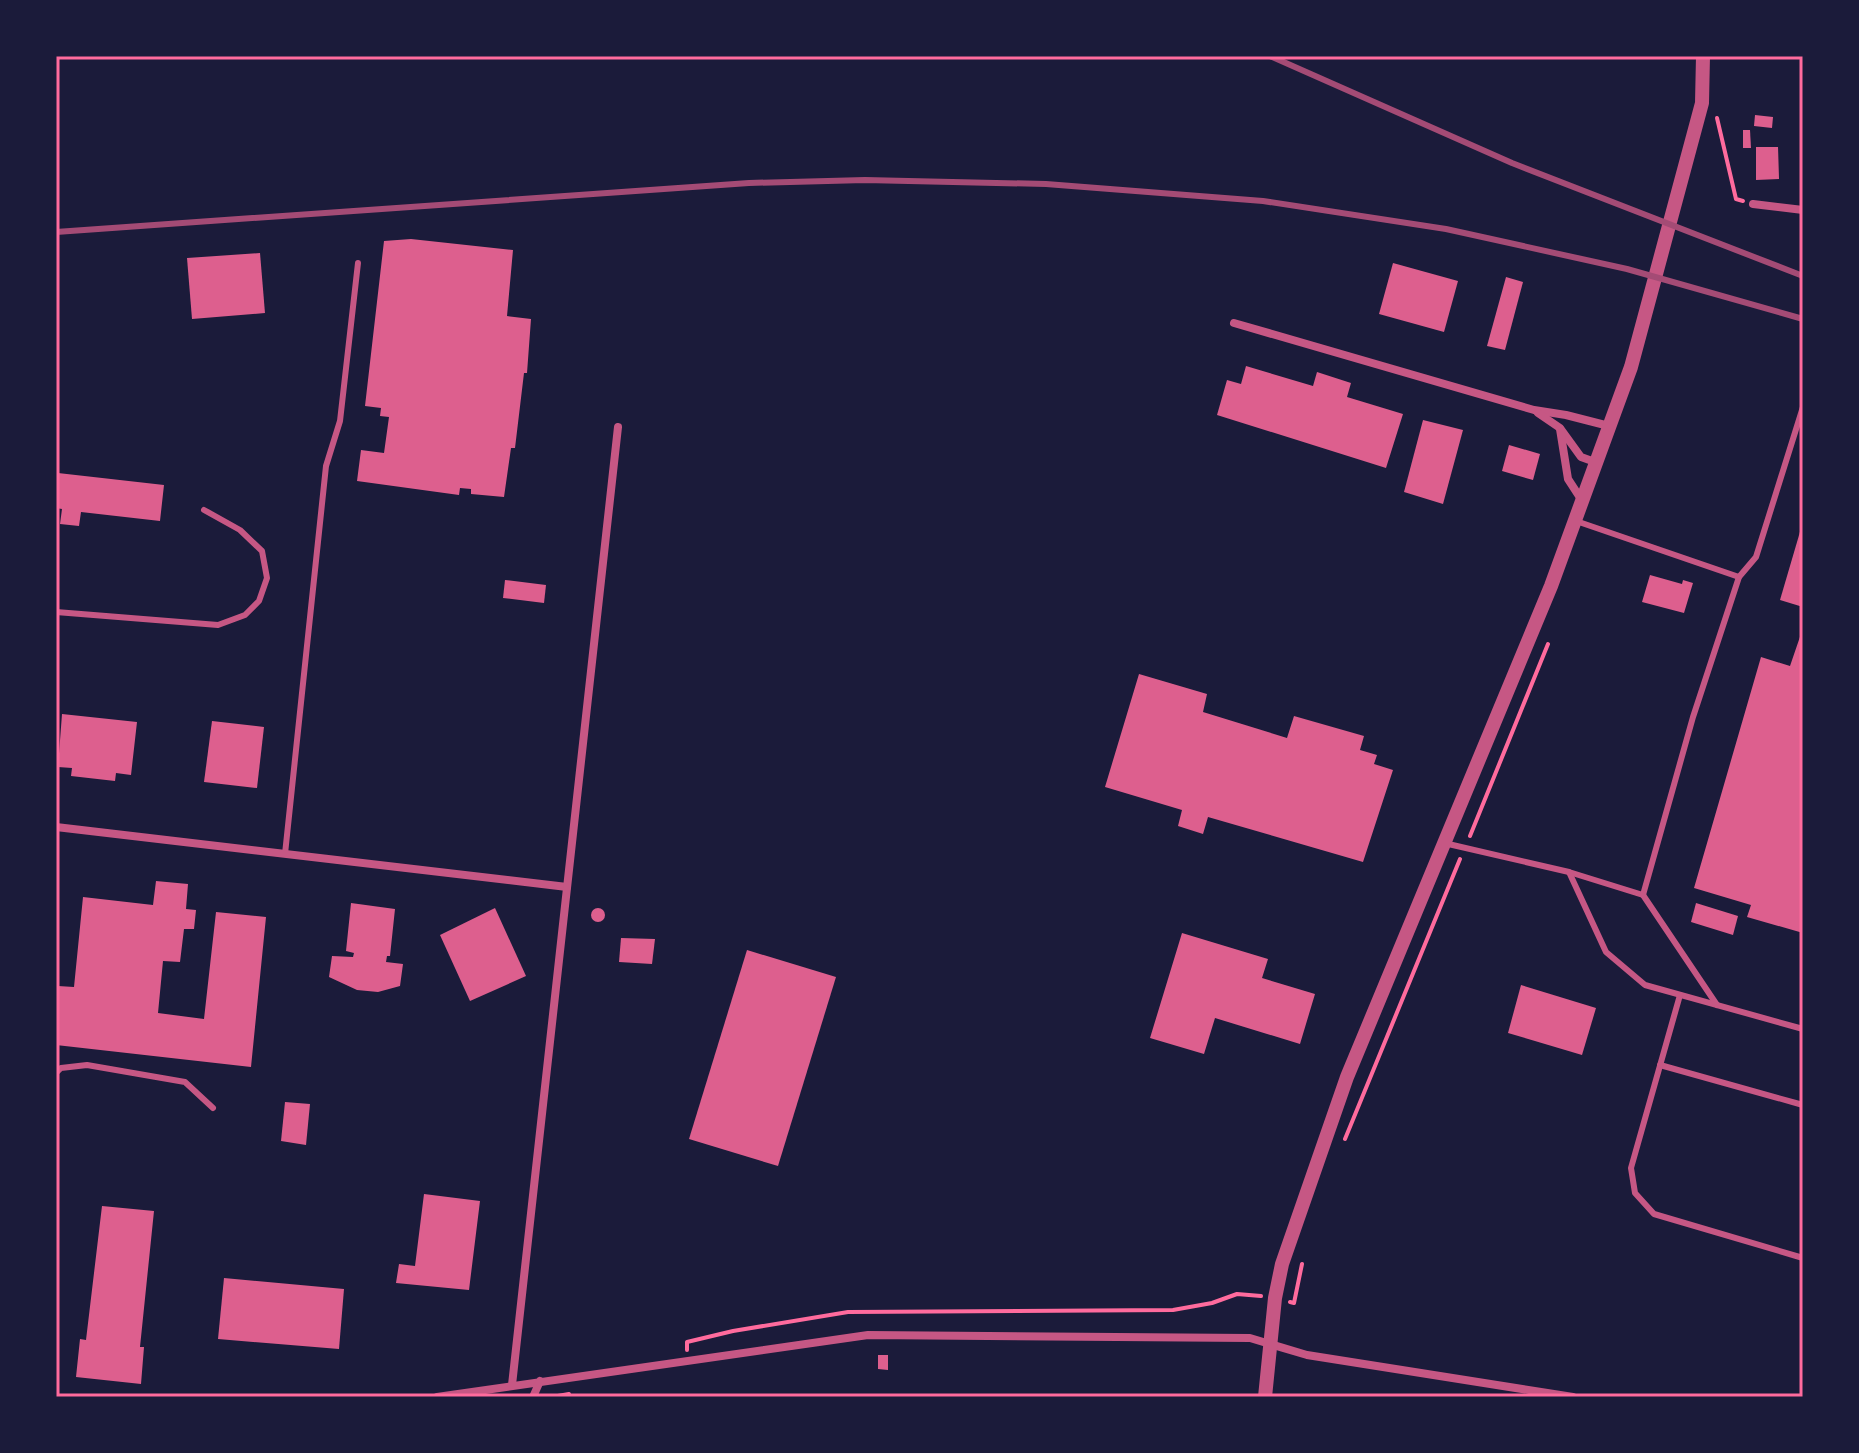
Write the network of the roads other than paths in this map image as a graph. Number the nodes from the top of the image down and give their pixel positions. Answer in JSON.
{"nodes":[{"id":1,"x":1703,"y":56,"type":"edge"},
{"id":2,"x":1753,"y":204,"type":"road end"},
{"id":3,"x":1803,"y":210,"type":"edge"},
{"id":4,"x":358,"y":263,"type":"dead end"},
{"id":5,"x":1234,"y":323,"type":"dead end"},
{"id":6,"x":1803,"y":407,"type":"edge"},
{"id":7,"x":1534,"y":410,"type":"junction"},
{"id":8,"x":1609,"y":426,"type":"junction"},
{"id":9,"x":618,"y":427,"type":"dead end"},
{"id":10,"x":1560,"y":428,"type":"junction"},
{"id":11,"x":1595,"y":462,"type":"junction"},
{"id":12,"x":1581,"y":499,"type":"junction"},
{"id":13,"x":204,"y":510,"type":"dead end"},
{"id":14,"x":1574,"y":520,"type":"junction"},
{"id":15,"x":1739,"y":577,"type":"junction"},
{"id":16,"x":56,"y":612,"type":"edge"},
{"id":17,"x":56,"y":827,"type":"edge"},
{"id":18,"x":1444,"y":843,"type":"junction"},
{"id":19,"x":285,"y":854,"type":"junction"},
{"id":20,"x":1569,"y":872,"type":"junction"},
{"id":21,"x":567,"y":887,"type":"junction"},
{"id":22,"x":1643,"y":895,"type":"junction"},
{"id":23,"x":1680,"y":995,"type":"junction"},
{"id":24,"x":1718,"y":1005,"type":"junction"},
{"id":25,"x":1803,"y":1029,"type":"edge"},
{"id":26,"x":1660,"y":1065,"type":"junction"},
{"id":27,"x":56,"y":1073,"type":"edge"},
{"id":28,"x":1803,"y":1105,"type":"edge"},
{"id":29,"x":213,"y":1108,"type":"dead end"},
{"id":30,"x":1803,"y":1258,"type":"edge"},
{"id":31,"x":1270,"y":1344,"type":"junction"},
{"id":32,"x":540,"y":1381,"type":"junction"},
{"id":33,"x":512,"y":1385,"type":"junction"},
{"id":34,"x":437,"y":1397,"type":"edge"},
{"id":35,"x":533,"y":1397,"type":"edge"},
{"id":36,"x":1265,"y":1397,"type":"edge"},
{"id":37,"x":1573,"y":1397,"type":"edge"}],
"edges":[{"from":1,"to":8,"type":"street"},
{"from":2,"to":3,"type":"street"},
{"from":4,"to":19,"type":"lane"},
{"from":5,"to":7,"type":"street"},
{"from":6,"to":15,"type":"lane"},
{"from":7,"to":8,"type":"street"},
{"from":7,"to":10,"type":"street"},
{"from":8,"to":11,"type":"street"},
{"from":9,"to":21,"type":"street"},
{"from":10,"to":11,"type":"street"},
{"from":10,"to":12,"type":"street"},
{"from":11,"to":12,"type":"street"},
{"from":12,"to":14,"type":"street"},
{"from":13,"to":16,"type":"lane"},
{"from":14,"to":15,"type":"lane"},
{"from":14,"to":18,"type":"street"},
{"from":15,"to":22,"type":"lane"},
{"from":17,"to":19,"type":"street"},
{"from":18,"to":20,"type":"lane"},
{"from":18,"to":31,"type":"street"},
{"from":19,"to":21,"type":"street"},
{"from":20,"to":22,"type":"lane"},
{"from":20,"to":23,"type":"lane"},
{"from":21,"to":33,"type":"street"},
{"from":22,"to":24,"type":"lane"},
{"from":23,"to":24,"type":"lane"},
{"from":23,"to":26,"type":"lane"},
{"from":24,"to":25,"type":"lane"},
{"from":26,"to":28,"type":"lane"},
{"from":26,"to":30,"type":"lane"},
{"from":27,"to":29,"type":"lane"},
{"from":31,"to":32,"type":"street"},
{"from":31,"to":36,"type":"street"},
{"from":31,"to":37,"type":"street"},
{"from":32,"to":33,"type":"street"},
{"from":32,"to":35,"type":"street"},
{"from":33,"to":34,"type":"street"}]}
